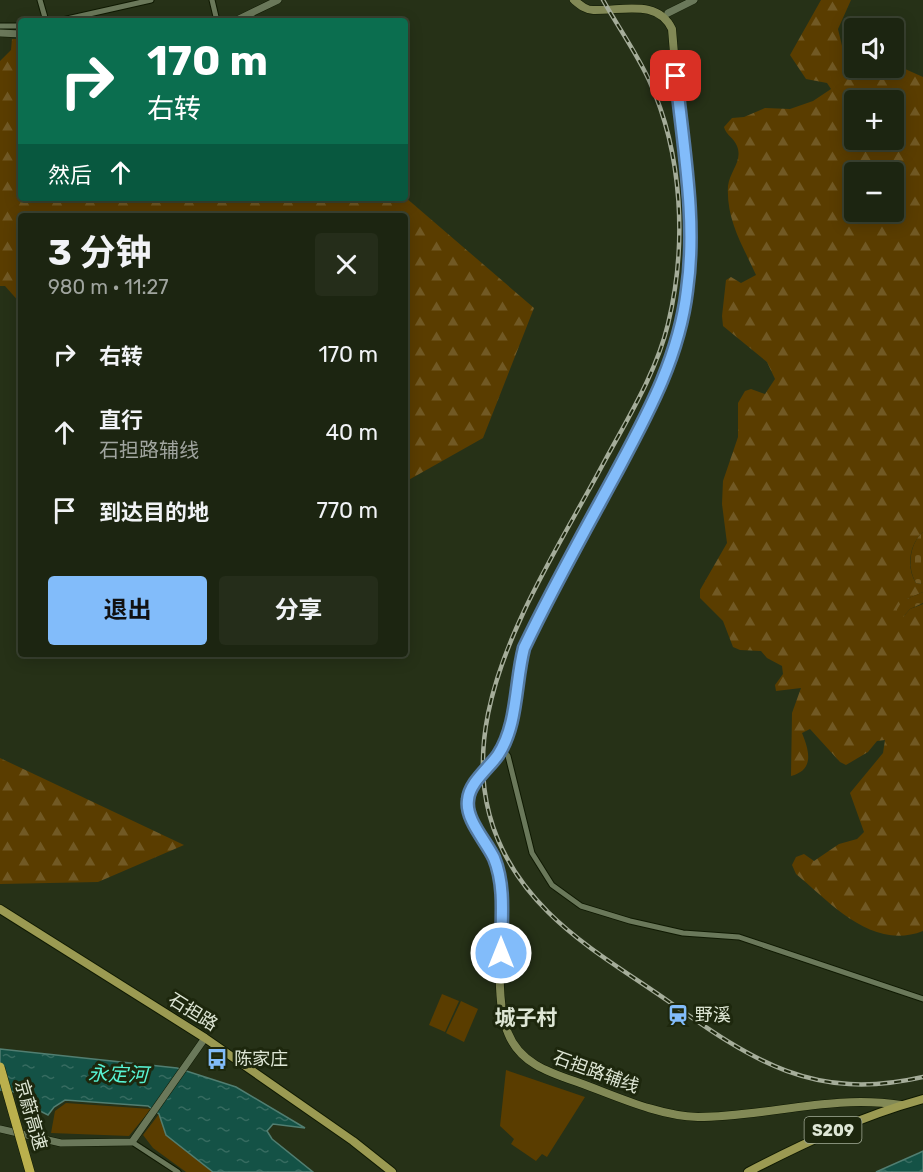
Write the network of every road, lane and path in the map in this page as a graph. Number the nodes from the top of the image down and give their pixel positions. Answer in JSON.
{"nodes":[{"id":1,"x":40,"y":0,"type":"edge"},
{"id":2,"x":152,"y":0,"type":"edge"},
{"id":3,"x":212,"y":0,"type":"edge"},
{"id":4,"x":278,"y":0,"type":"edge"},
{"id":5,"x":574,"y":0,"type":"edge"},
{"id":6,"x":694,"y":0,"type":"edge"},
{"id":7,"x":616,"y":2,"type":"edge"},
{"id":8,"x":668,"y":13,"type":"junction"},
{"id":9,"x":45,"y":18,"type":"edge"},
{"id":10,"x":71,"y":18,"type":"edge"},
{"id":11,"x":216,"y":18,"type":"edge"},
{"id":12,"x":241,"y":18,"type":"edge"},
{"id":13,"x":0,"y":26,"type":"edge"},
{"id":14,"x":18,"y":26,"type":"edge"},
{"id":15,"x":0,"y":33,"type":"edge"},
{"id":16,"x":18,"y":34,"type":"edge"},
{"id":17,"x":502,"y":748,"type":"junction"},
{"id":18,"x":0,"y":909,"type":"edge"},
{"id":19,"x":923,"y":999,"type":"edge"},
{"id":20,"x":205,"y":1038,"type":"junction"},
{"id":21,"x":0,"y":1067,"type":"edge"},
{"id":22,"x":923,"y":1099,"type":"edge"},
{"id":23,"x":901,"y":1105,"type":"junction"},
{"id":24,"x":0,"y":1129,"type":"edge"},
{"id":25,"x":132,"y":1142,"type":"junction"},
{"id":26,"x":30,"y":1172,"type":"edge"},
{"id":27,"x":178,"y":1172,"type":"edge"},
{"id":28,"x":392,"y":1172,"type":"edge"},
{"id":29,"x":748,"y":1172,"type":"edge"}],
"edges":[{"from":1,"to":9,"type":"street"},
{"from":2,"to":10,"type":"street"},
{"from":3,"to":11,"type":"street"},
{"from":4,"to":12,"type":"street"},
{"from":5,"to":7,"type":"main road"},
{"from":6,"to":8,"type":"street"},
{"from":7,"to":8,"type":"main road"},
{"from":8,"to":17,"type":"main road"},
{"from":13,"to":14,"type":"street"},
{"from":15,"to":16,"type":"street"},
{"from":17,"to":19,"type":"street"},
{"from":17,"to":23,"type":"main road","name":"石担路辅线","bridge":true},
{"from":18,"to":20,"type":"main road","name":"石担路"},
{"from":20,"to":25,"type":"street"},
{"from":20,"to":28,"type":"main road","name":"石担路"},
{"from":21,"to":26,"type":"highway","name":"京蔚高速","bridge":true},
{"from":22,"to":23,"type":"main road","number":"S209"},
{"from":23,"to":29,"type":"main road","number":"S209"},
{"from":24,"to":25,"type":"street"},
{"from":25,"to":27,"type":"street"}]}
